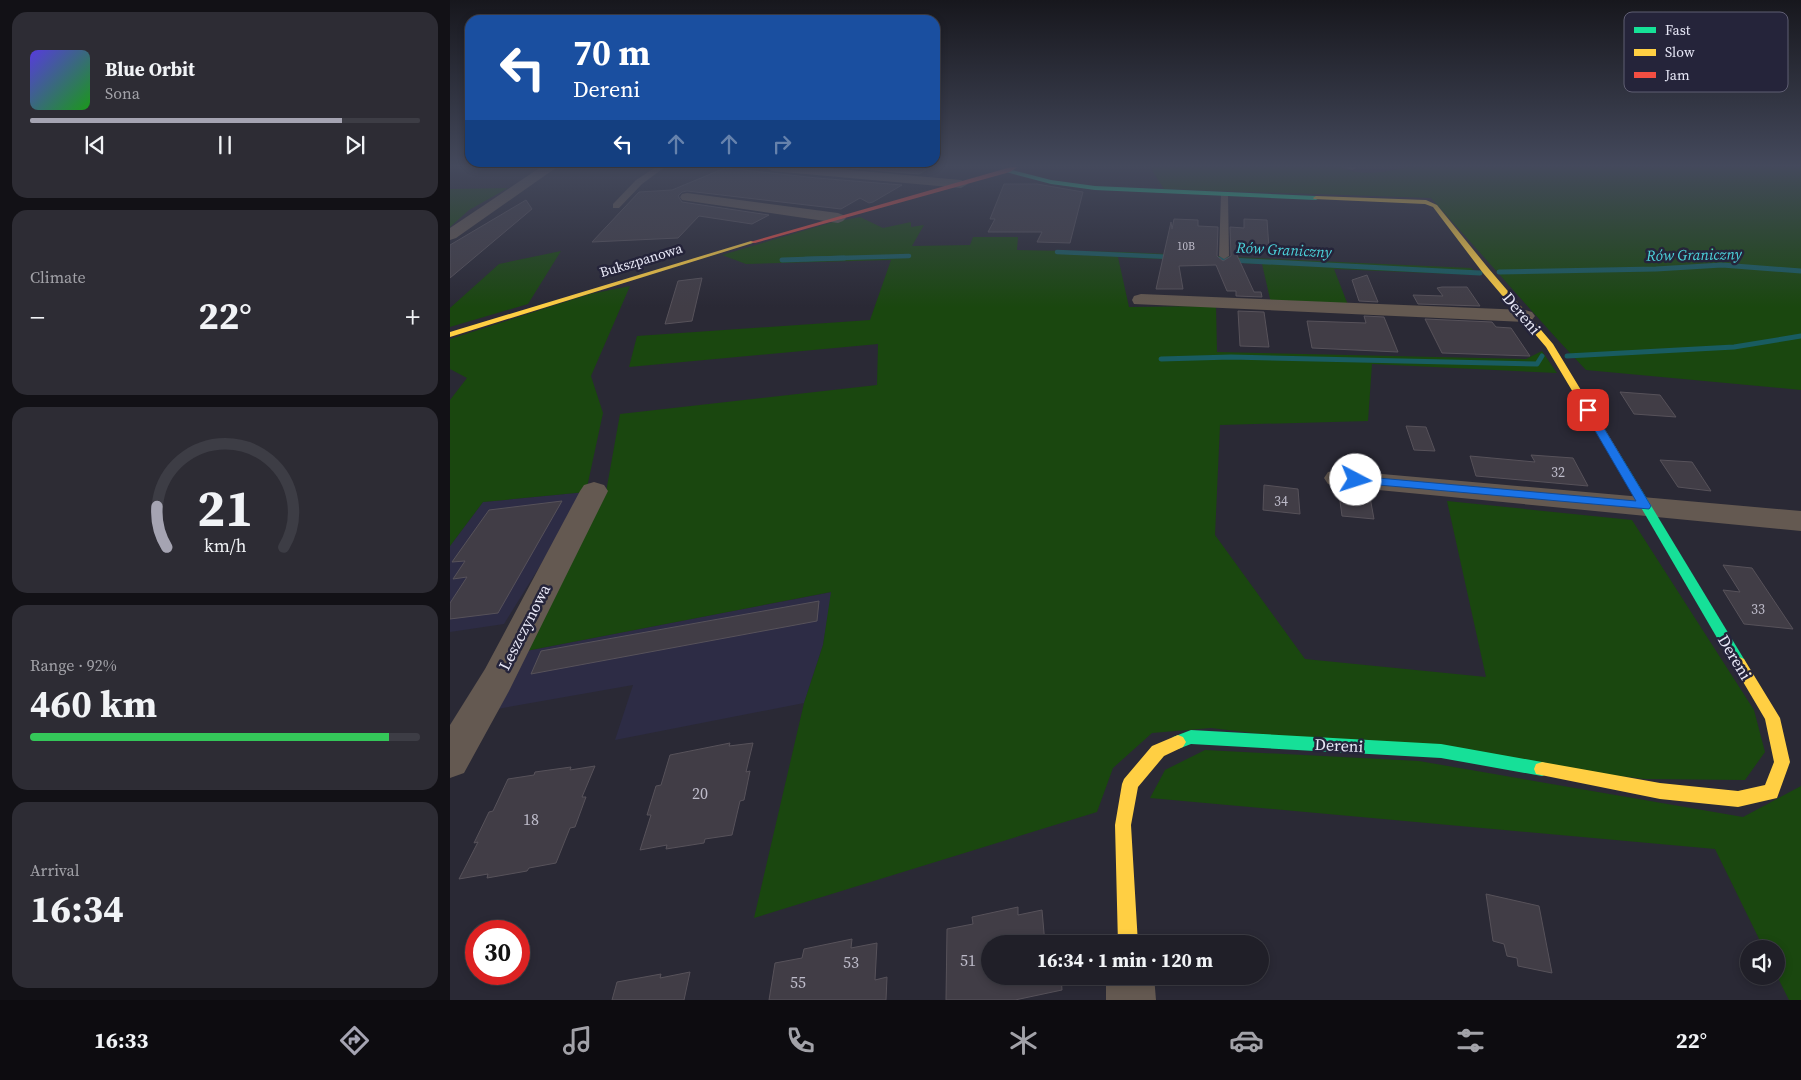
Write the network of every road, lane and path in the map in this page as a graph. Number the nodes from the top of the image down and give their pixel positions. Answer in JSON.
{"nodes":[{"id":1,"x":481,"y":214,"type":"edge"},
{"id":2,"x":807,"y":214,"type":"edge"},
{"id":3,"x":854,"y":214,"type":"edge"},
{"id":4,"x":1224,"y":214,"type":"edge"},
{"id":5,"x":1441,"y":214,"type":"edge"},
{"id":6,"x":838,"y":218,"type":"junction"},
{"id":7,"x":450,"y":235,"type":"edge"},
{"id":8,"x":1224,"y":256,"type":"dead end"},
{"id":9,"x":1141,"y":300,"type":"dead end"},
{"id":10,"x":1525,"y":316,"type":"junction"},
{"id":11,"x":450,"y":335,"type":"edge"},
{"id":12,"x":1337,"y":478,"type":"dead end"},
{"id":13,"x":594,"y":491,"type":"dead end"},
{"id":14,"x":1645,"y":506,"type":"junction"},
{"id":15,"x":1801,"y":521,"type":"edge"},
{"id":16,"x":1777,"y":739,"type":"junction"},
{"id":17,"x":1801,"y":743,"type":"edge"},
{"id":18,"x":450,"y":760,"type":"edge"},
{"id":19,"x":1128,"y":935,"type":"edge"},
{"id":20,"x":1130,"y":985,"type":"edge"},
{"id":21,"x":1131,"y":1000,"type":"edge"}],
"edges":[{"from":1,"to":7,"type":"street"},
{"from":2,"to":6,"type":"street"},
{"from":3,"to":6,"type":"street","name":"Bukszpanowa"},
{"from":4,"to":8,"type":"lane"},
{"from":5,"to":10,"type":"street","name":"Dereni"},
{"from":6,"to":11,"type":"street","name":"Bukszpanowa"},
{"from":9,"to":10,"type":"street"},
{"from":10,"to":14,"type":"street","name":"Dereni"},
{"from":12,"to":14,"type":"street"},
{"from":13,"to":18,"type":"street","name":"Leszczynowa"},
{"from":14,"to":15,"type":"street"},
{"from":14,"to":16,"type":"street","name":"Dereni"},
{"from":16,"to":17,"type":"lane"},
{"from":16,"to":19,"type":"street","name":"Dereni"},
{"from":20,"to":21,"type":"street"}]}
